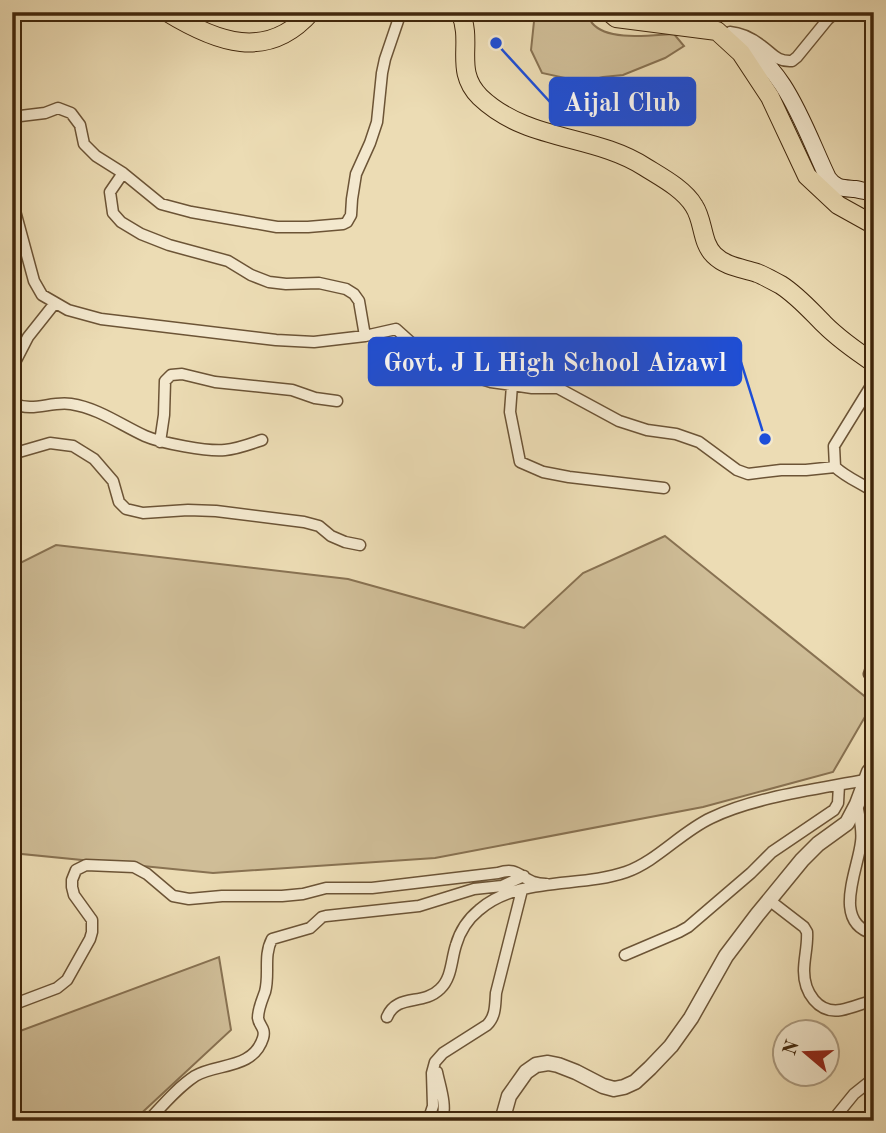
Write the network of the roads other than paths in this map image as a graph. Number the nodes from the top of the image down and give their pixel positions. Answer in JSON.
{"nodes":[{"id":1,"x":167,"y":12,"type":"edge"},
{"id":2,"x":311,"y":12,"type":"edge"},
{"id":3,"x":401,"y":12,"type":"edge"},
{"id":4,"x":460,"y":12,"type":"edge"},
{"id":5,"x":609,"y":12,"type":"edge"},
{"id":6,"x":836,"y":12,"type":"edge"},
{"id":7,"x":863,"y":12,"type":"edge"},
{"id":8,"x":874,"y":17,"type":"edge"},
{"id":9,"x":717,"y":30,"type":"junction"},
{"id":10,"x":12,"y":117,"type":"edge"},
{"id":11,"x":123,"y":173,"type":"junction"},
{"id":12,"x":874,"y":193,"type":"edge"},
{"id":13,"x":12,"y":209,"type":"edge"},
{"id":14,"x":874,"y":225,"type":"edge"},
{"id":15,"x":55,"y":303,"type":"junction"},
{"id":16,"x":365,"y":336,"type":"junction"},
{"id":17,"x":874,"y":363,"type":"edge"},
{"id":18,"x":12,"y":368,"type":"edge"},
{"id":19,"x":874,"y":381,"type":"edge"},
{"id":20,"x":512,"y":385,"type":"junction"},
{"id":21,"x":337,"y":401,"type":"dead end"},
{"id":22,"x":12,"y":403,"type":"edge"},
{"id":23,"x":262,"y":440,"type":"dead end"},
{"id":24,"x":160,"y":442,"type":"junction"},
{"id":25,"x":12,"y":454,"type":"edge"},
{"id":26,"x":835,"y":467,"type":"junction"},
{"id":27,"x":664,"y":488,"type":"dead end"},
{"id":28,"x":874,"y":492,"type":"edge"},
{"id":29,"x":360,"y":545,"type":"dead end"},
{"id":30,"x":874,"y":659,"type":"edge"},
{"id":31,"x":869,"y":674,"type":"dead end"},
{"id":32,"x":874,"y":766,"type":"edge"},
{"id":33,"x":866,"y":780,"type":"junction"},
{"id":34,"x":839,"y":785,"type":"junction"},
{"id":35,"x":857,"y":804,"type":"junction"},
{"id":36,"x":524,"y":876,"type":"junction"},
{"id":37,"x":546,"y":884,"type":"junction"},
{"id":38,"x":522,"y":890,"type":"junction"},
{"id":39,"x":769,"y":900,"type":"junction"},
{"id":40,"x":874,"y":934,"type":"edge"},
{"id":41,"x":625,"y":955,"type":"dead end"},
{"id":42,"x":874,"y":1000,"type":"edge"},
{"id":43,"x":12,"y":1006,"type":"edge"},
{"id":44,"x":387,"y":1017,"type":"dead end"},
{"id":45,"x":435,"y":1062,"type":"junction"},
{"id":46,"x":874,"y":1078,"type":"edge"},
{"id":47,"x":148,"y":1121,"type":"edge"},
{"id":48,"x":428,"y":1121,"type":"edge"},
{"id":49,"x":442,"y":1121,"type":"edge"},
{"id":50,"x":502,"y":1121,"type":"edge"},
{"id":51,"x":832,"y":1121,"type":"edge"}],
"edges":[{"from":1,"to":2,"type":"main road"},
{"from":3,"to":11,"type":"street"},
{"from":4,"to":17,"type":"main road"},
{"from":5,"to":9,"type":"main road"},
{"from":6,"to":9,"type":"street"},
{"from":7,"to":8,"type":"street"},
{"from":9,"to":12,"type":"main road"},
{"from":9,"to":14,"type":"main road"},
{"from":10,"to":11,"type":"street"},
{"from":11,"to":16,"type":"street"},
{"from":13,"to":15,"type":"street"},
{"from":15,"to":16,"type":"street"},
{"from":15,"to":18,"type":"street"},
{"from":16,"to":20,"type":"street"},
{"from":19,"to":26,"type":"street"},
{"from":20,"to":26,"type":"street"},
{"from":20,"to":27,"type":"street"},
{"from":21,"to":24,"type":"street"},
{"from":22,"to":24,"type":"street"},
{"from":23,"to":24,"type":"street"},
{"from":25,"to":29,"type":"street"},
{"from":26,"to":28,"type":"street"},
{"from":30,"to":31,"type":"street"},
{"from":32,"to":33,"type":"street"},
{"from":33,"to":34,"type":"street"},
{"from":33,"to":35,"type":"street"},
{"from":34,"to":37,"type":"street"},
{"from":34,"to":41,"type":"street"},
{"from":35,"to":39,"type":"street"},
{"from":35,"to":40,"type":"street"},
{"from":36,"to":37,"type":"street"},
{"from":36,"to":43,"type":"street"},
{"from":36,"to":47,"type":"street"},
{"from":37,"to":38,"type":"street"},
{"from":38,"to":44,"type":"street"},
{"from":38,"to":45,"type":"street"},
{"from":39,"to":42,"type":"street"},
{"from":39,"to":50,"type":"street"},
{"from":45,"to":48,"type":"street"},
{"from":45,"to":49,"type":"street"},
{"from":46,"to":51,"type":"street"}]}
